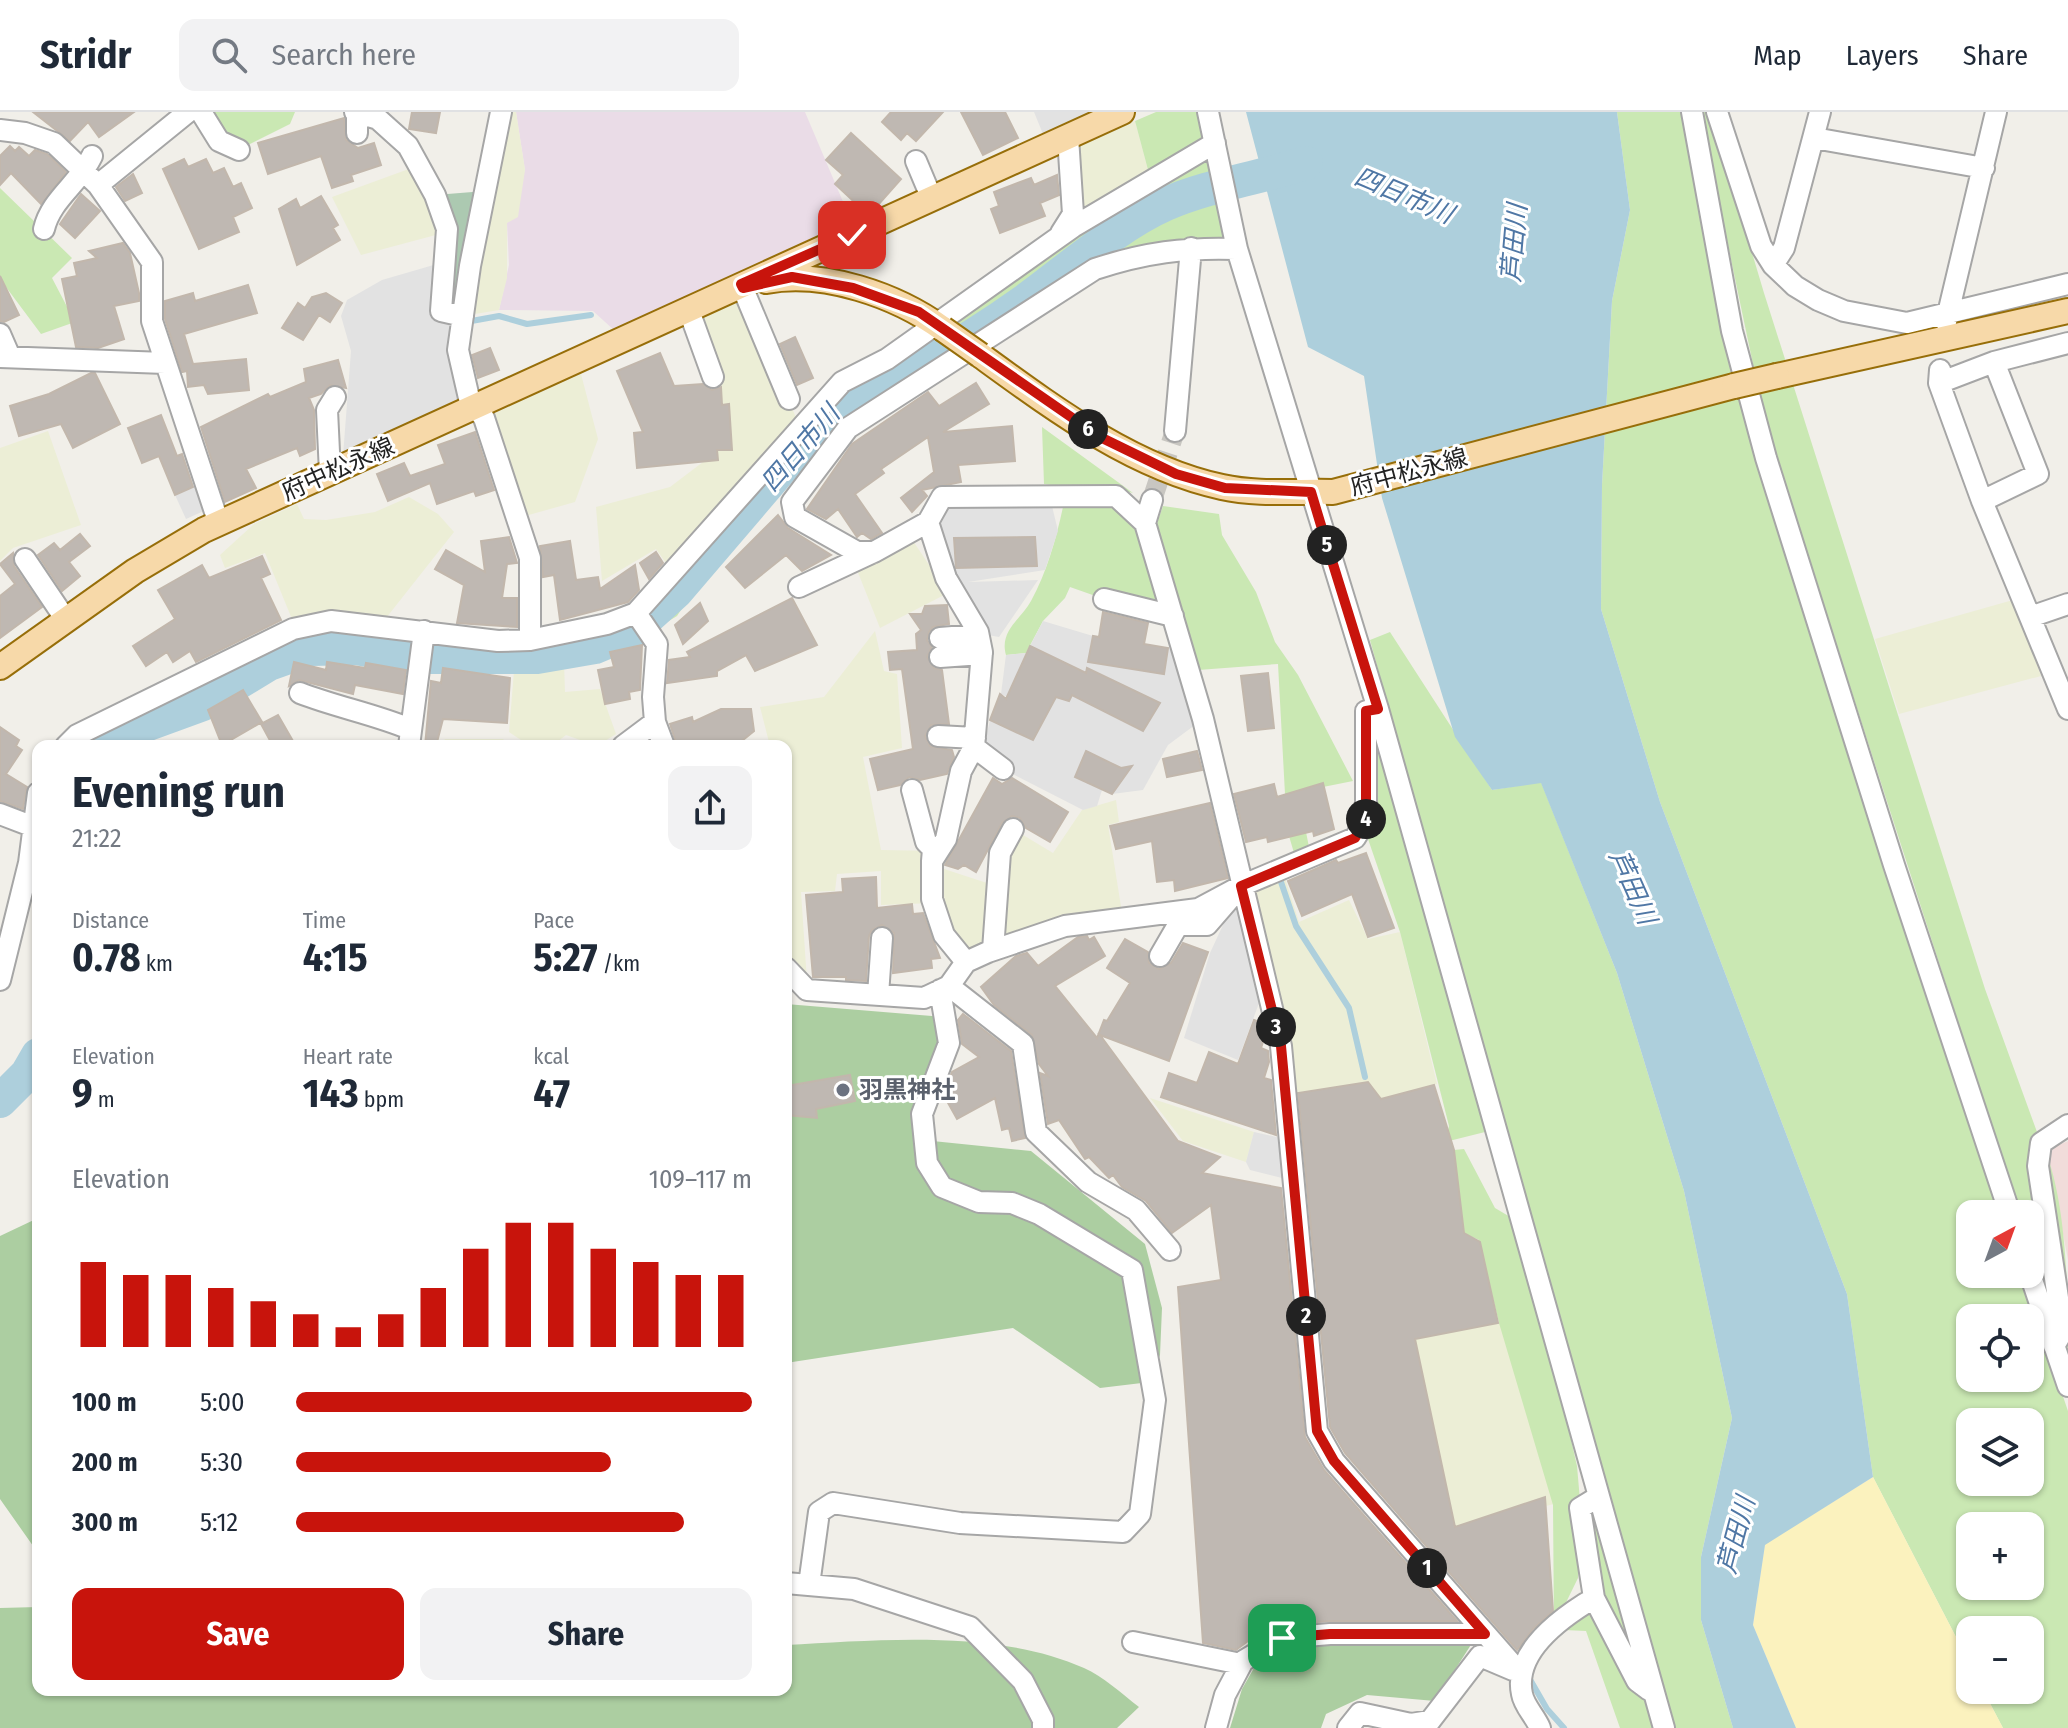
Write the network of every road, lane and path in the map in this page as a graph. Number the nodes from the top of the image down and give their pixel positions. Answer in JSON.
{"nodes":[{"id":1,"x":188,"y":112,"type":"edge"},
{"id":2,"x":201,"y":112,"type":"edge"},
{"id":3,"x":501,"y":112,"type":"edge"},
{"id":4,"x":1122,"y":112,"type":"edge"},
{"id":5,"x":1208,"y":112,"type":"edge"},
{"id":6,"x":1692,"y":112,"type":"edge"},
{"id":7,"x":1717,"y":112,"type":"edge"},
{"id":8,"x":1820,"y":112,"type":"edge"},
{"id":9,"x":1991,"y":113,"type":"edge"},
{"id":10,"x":379,"y":114,"type":"edge"},
{"id":11,"x":356,"y":119,"type":"edge"},
{"id":12,"x":0,"y":130,"type":"edge"},
{"id":13,"x":1068,"y":137,"type":"junction"},
{"id":14,"x":1814,"y":138,"type":"junction"},
{"id":15,"x":1217,"y":148,"type":"junction"},
{"id":16,"x":239,"y":150,"type":"dead end"},
{"id":17,"x":916,"y":161,"type":"dead end"},
{"id":18,"x":1984,"y":168,"type":"junction"},
{"id":19,"x":92,"y":171,"type":"junction"},
{"id":20,"x":932,"y":199,"type":"junction"},
{"id":21,"x":44,"y":229,"type":"dead end"},
{"id":22,"x":1059,"y":238,"type":"junction"},
{"id":23,"x":1191,"y":248,"type":"junction"},
{"id":24,"x":1237,"y":249,"type":"junction"},
{"id":25,"x":1773,"y":265,"type":"junction"},
{"id":26,"x":2068,"y":284,"type":"edge"},
{"id":27,"x":742,"y":286,"type":"junction"},
{"id":28,"x":692,"y":306,"type":"junction"},
{"id":29,"x":2068,"y":311,"type":"edge"},
{"id":30,"x":463,"y":316,"type":"junction"},
{"id":31,"x":1946,"y":321,"type":"junction"},
{"id":32,"x":940,"y":327,"type":"junction"},
{"id":33,"x":0,"y":334,"type":"edge"},
{"id":34,"x":2068,"y":343,"type":"edge"},
{"id":35,"x":5,"y":357,"type":"edge"},
{"id":36,"x":1994,"y":362,"type":"junction"},
{"id":37,"x":165,"y":363,"type":"junction"},
{"id":38,"x":713,"y":377,"type":"dead end"},
{"id":39,"x":335,"y":397,"type":"dead end"},
{"id":40,"x":789,"y":399,"type":"dead end"},
{"id":41,"x":476,"y":408,"type":"junction"},
{"id":42,"x":1175,"y":431,"type":"tunnel mouth"},
{"id":43,"x":330,"y":473,"type":"junction"},
{"id":44,"x":1322,"y":492,"type":"junction"},
{"id":45,"x":1152,"y":500,"type":"tunnel mouth"},
{"id":46,"x":1982,"y":501,"type":"junction"},
{"id":47,"x":928,"y":522,"type":"junction"},
{"id":48,"x":1145,"y":523,"type":"junction"},
{"id":49,"x":219,"y":524,"type":"junction"},
{"id":50,"x":874,"y":552,"type":"junction"},
{"id":51,"x":25,"y":559,"type":"dead end"},
{"id":52,"x":799,"y":587,"type":"dead end"},
{"id":53,"x":1104,"y":599,"type":"dead end"},
{"id":54,"x":2068,"y":604,"type":"edge"},
{"id":55,"x":636,"y":613,"type":"junction"},
{"id":56,"x":1173,"y":616,"type":"junction"},
{"id":57,"x":2030,"y":617,"type":"junction"},
{"id":58,"x":66,"y":620,"type":"junction"},
{"id":59,"x":530,"y":640,"type":"junction"},
{"id":60,"x":980,"y":644,"type":"junction"},
{"id":61,"x":421,"y":647,"type":"junction"},
{"id":62,"x":940,"y":648,"type":"dead end"},
{"id":63,"x":0,"y":667,"type":"edge"},
{"id":64,"x":300,"y":693,"type":"dead end"},
{"id":65,"x":1378,"y":709,"type":"junction"},
{"id":66,"x":2068,"y":709,"type":"edge"},
{"id":67,"x":655,"y":722,"type":"junction"},
{"id":68,"x":938,"y":736,"type":"dead end"},
{"id":69,"x":409,"y":737,"type":"edge"},
{"id":70,"x":72,"y":740,"type":"edge"},
{"id":71,"x":631,"y":740,"type":"edge"},
{"id":72,"x":662,"y":740,"type":"edge"},
{"id":73,"x":974,"y":743,"type":"junction"},
{"id":74,"x":1003,"y":769,"type":"dead end"},
{"id":75,"x":912,"y":790,"type":"dead end"},
{"id":76,"x":0,"y":814,"type":"edge"},
{"id":77,"x":32,"y":826,"type":"edge"},
{"id":78,"x":1013,"y":829,"type":"dead end"},
{"id":79,"x":932,"y":861,"type":"junction"},
{"id":80,"x":32,"y":871,"type":"edge"},
{"id":81,"x":1241,"y":886,"type":"junction"},
{"id":82,"x":882,"y":938,"type":"dead end"},
{"id":83,"x":993,"y":950,"type":"junction"},
{"id":84,"x":1160,"y":956,"type":"dead end"},
{"id":85,"x":966,"y":962,"type":"junction"},
{"id":86,"x":792,"y":974,"type":"edge"},
{"id":87,"x":0,"y":980,"type":"edge"},
{"id":88,"x":944,"y":988,"type":"junction"},
{"id":89,"x":878,"y":995,"type":"junction"},
{"id":90,"x":2068,"y":1125,"type":"edge"},
{"id":91,"x":2005,"y":1200,"type":"edge"},
{"id":92,"x":1170,"y":1250,"type":"dead end"},
{"id":93,"x":2035,"y":1288,"type":"edge"},
{"id":94,"x":2054,"y":1346,"type":"junction"},
{"id":95,"x":2068,"y":1386,"type":"edge"},
{"id":96,"x":1598,"y":1497,"type":"junction"},
{"id":97,"x":792,"y":1584,"type":"edge"},
{"id":98,"x":809,"y":1585,"type":"junction"},
{"id":99,"x":1594,"y":1598,"type":"junction"},
{"id":100,"x":1485,"y":1634,"type":"junction"},
{"id":101,"x":1133,"y":1642,"type":"dead end"},
{"id":102,"x":1241,"y":1664,"type":"junction"},
{"id":103,"x":1520,"y":1673,"type":"junction"},
{"id":104,"x":1652,"y":1692,"type":"junction"},
{"id":105,"x":1043,"y":1728,"type":"edge"},
{"id":106,"x":1216,"y":1728,"type":"edge"},
{"id":107,"x":1348,"y":1728,"type":"edge"},
{"id":108,"x":1540,"y":1728,"type":"edge"},
{"id":109,"x":1664,"y":1728,"type":"edge"}],
"edges":[{"from":1,"to":19,"type":"street"},
{"from":2,"to":16,"type":"street"},
{"from":3,"to":30,"type":"street"},
{"from":4,"to":13,"type":"main road","name":"府中松永線"},
{"from":5,"to":15,"type":"street"},
{"from":6,"to":91,"type":"street"},
{"from":7,"to":25,"type":"street"},
{"from":8,"to":14,"type":"street"},
{"from":9,"to":18,"type":"street"},
{"from":10,"to":11,"type":"street"},
{"from":10,"to":30,"type":"street"},
{"from":12,"to":19,"type":"street"},
{"from":13,"to":20,"type":"main road","name":"府中松永線"},
{"from":13,"to":22,"type":"street"},
{"from":14,"to":18,"type":"street"},
{"from":14,"to":25,"type":"street"},
{"from":15,"to":22,"type":"street"},
{"from":15,"to":24,"type":"street"},
{"from":17,"to":20,"type":"street"},
{"from":18,"to":31,"type":"street"},
{"from":19,"to":21,"type":"street"},
{"from":19,"to":37,"type":"street"},
{"from":20,"to":27,"type":"main road","name":"府中松永線"},
{"from":22,"to":32,"type":"street"},
{"from":23,"to":24,"type":"street"},
{"from":23,"to":42,"type":"street"},
{"from":23,"to":50,"type":"street"},
{"from":24,"to":44,"type":"street"},
{"from":25,"to":31,"type":"street"},
{"from":26,"to":31,"type":"street"},
{"from":27,"to":28,"type":"main road","name":"府中松永線"},
{"from":27,"to":32,"type":"main road","name":"府中松永線"},
{"from":27,"to":40,"type":"street"},
{"from":28,"to":38,"type":"street"},
{"from":28,"to":41,"type":"main road","name":"府中松永線"},
{"from":29,"to":44,"type":"main road","name":"府中松永線","bridge":true},
{"from":30,"to":41,"type":"street"},
{"from":32,"to":44,"type":"main road","name":"府中松永線","bridge":true},
{"from":32,"to":55,"type":"street"},
{"from":33,"to":35,"type":"street"},
{"from":34,"to":36,"type":"street"},
{"from":35,"to":37,"type":"street"},
{"from":36,"to":46,"type":"street"},
{"from":36,"to":46,"type":"street"},
{"from":37,"to":49,"type":"street"},
{"from":39,"to":43,"type":"street"},
{"from":41,"to":43,"type":"main road","name":"府中松永線"},
{"from":41,"to":59,"type":"street"},
{"from":43,"to":49,"type":"main road","name":"府中松永線"},
{"from":44,"to":65,"type":"street"},
{"from":45,"to":48,"type":"street"},
{"from":46,"to":57,"type":"street"},
{"from":47,"to":48,"type":"street"},
{"from":47,"to":50,"type":"street"},
{"from":47,"to":60,"type":"street"},
{"from":48,"to":56,"type":"street"},
{"from":49,"to":58,"type":"main road","name":"府中松永線"},
{"from":50,"to":52,"type":"street"},
{"from":51,"to":58,"type":"street"},
{"from":53,"to":56,"type":"street"},
{"from":54,"to":57,"type":"street"},
{"from":55,"to":59,"type":"street"},
{"from":55,"to":67,"type":"street"},
{"from":56,"to":81,"type":"street"},
{"from":57,"to":66,"type":"street"},
{"from":58,"to":63,"type":"main road","name":"府中松永線"},
{"from":59,"to":61,"type":"street"},
{"from":60,"to":62,"type":"street"},
{"from":60,"to":73,"type":"street"},
{"from":61,"to":69,"type":"street"},
{"from":61,"to":70,"type":"street"},
{"from":64,"to":69,"type":"street"},
{"from":65,"to":81,"type":"street"},
{"from":65,"to":96,"type":"street"},
{"from":67,"to":71,"type":"street"},
{"from":67,"to":72,"type":"street"},
{"from":68,"to":73,"type":"street"},
{"from":73,"to":74,"type":"street"},
{"from":73,"to":79,"type":"street"},
{"from":75,"to":79,"type":"street"},
{"from":76,"to":77,"type":"street"},
{"from":78,"to":83,"type":"street"},
{"from":79,"to":85,"type":"street"},
{"from":80,"to":87,"type":"street"},
{"from":81,"to":83,"type":"street"},
{"from":81,"to":84,"type":"street"},
{"from":81,"to":100,"type":"street"},
{"from":82,"to":89,"type":"street"},
{"from":83,"to":85,"type":"street"},
{"from":85,"to":88,"type":"street"},
{"from":86,"to":89,"type":"street"},
{"from":88,"to":89,"type":"street"},
{"from":88,"to":92,"type":"street"},
{"from":88,"to":98,"type":"street"},
{"from":90,"to":94,"type":"street"},
{"from":93,"to":94,"type":"street"},
{"from":94,"to":95,"type":"street"},
{"from":96,"to":99,"type":"street"},
{"from":96,"to":104,"type":"street"},
{"from":97,"to":98,"type":"street"},
{"from":98,"to":105,"type":"street"},
{"from":99,"to":103,"type":"street"},
{"from":99,"to":104,"type":"street"},
{"from":100,"to":102,"type":"street"},
{"from":100,"to":103,"type":"street"},
{"from":101,"to":102,"type":"street"},
{"from":102,"to":106,"type":"street"},
{"from":103,"to":107,"type":"street"},
{"from":103,"to":108,"type":"street"},
{"from":104,"to":109,"type":"street"}]}
